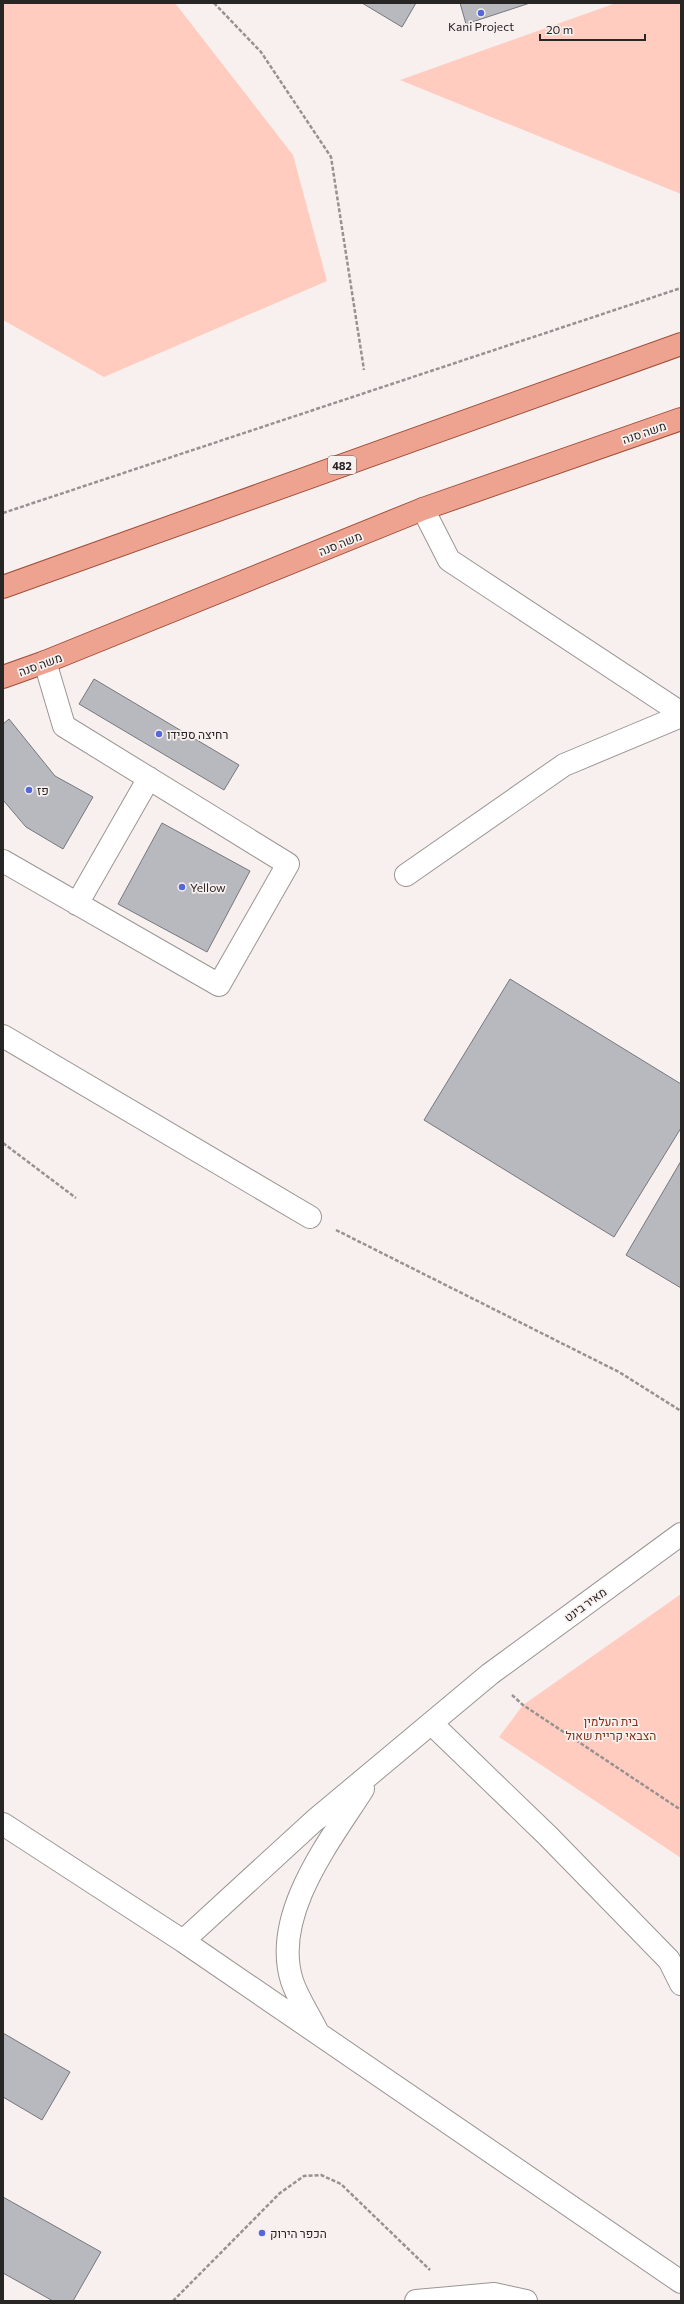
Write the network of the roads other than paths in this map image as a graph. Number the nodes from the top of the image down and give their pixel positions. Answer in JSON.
{"nodes":[{"id":1,"x":681,"y":344,"type":"edge"},
{"id":2,"x":681,"y":419,"type":"edge"},
{"id":3,"x":423,"y":509,"type":"junction"},
{"id":4,"x":3,"y":587,"type":"edge"},
{"id":5,"x":45,"y":662,"type":"junction"},
{"id":6,"x":3,"y":677,"type":"edge"},
{"id":7,"x":681,"y":715,"type":"edge"},
{"id":8,"x":149,"y":778,"type":"junction"},
{"id":9,"x":3,"y":861,"type":"edge"},
{"id":10,"x":406,"y":875,"type":"dead end"},
{"id":11,"x":77,"y":904,"type":"junction"},
{"id":12,"x":3,"y":1036,"type":"edge"},
{"id":13,"x":310,"y":1217,"type":"road end"},
{"id":14,"x":681,"y":1534,"type":"edge"},
{"id":15,"x":432,"y":1724,"type":"junction"},
{"id":16,"x":373,"y":1772,"type":"junction"},
{"id":17,"x":3,"y":1824,"type":"edge"},
{"id":18,"x":183,"y":1941,"type":"junction"},
{"id":19,"x":681,"y":1984,"type":"edge"},
{"id":20,"x":319,"y":2034,"type":"junction"},
{"id":21,"x":681,"y":2282,"type":"edge"},
{"id":22,"x":461,"y":2299,"type":"edge"},
{"id":23,"x":416,"y":2301,"type":"edge"},
{"id":24,"x":526,"y":2301,"type":"edge"}],
"edges":[{"from":1,"to":4,"type":"main road","number":"482"},
{"from":2,"to":3,"type":"main road","name":"משה סנה"},
{"from":3,"to":5,"type":"main road","name":"משה סנה"},
{"from":3,"to":7,"type":"street"},
{"from":5,"to":6,"type":"main road","name":"משה סנה"},
{"from":5,"to":8,"type":"street"},
{"from":7,"to":10,"type":"street"},
{"from":8,"to":11,"type":"street"},
{"from":8,"to":11,"type":"street"},
{"from":9,"to":11,"type":"street"},
{"from":12,"to":13,"type":"street"},
{"from":14,"to":15,"type":"street","name":"מאיר בינט"},
{"from":15,"to":16,"type":"street","name":"מאיר בינט"},
{"from":15,"to":19,"type":"street"},
{"from":16,"to":18,"type":"street","name":"מאיר בינט"},
{"from":16,"to":20,"type":"street"},
{"from":17,"to":18,"type":"street"},
{"from":18,"to":20,"type":"street"},
{"from":20,"to":21,"type":"street"},
{"from":22,"to":23,"type":"street"},
{"from":22,"to":24,"type":"street"}]}
